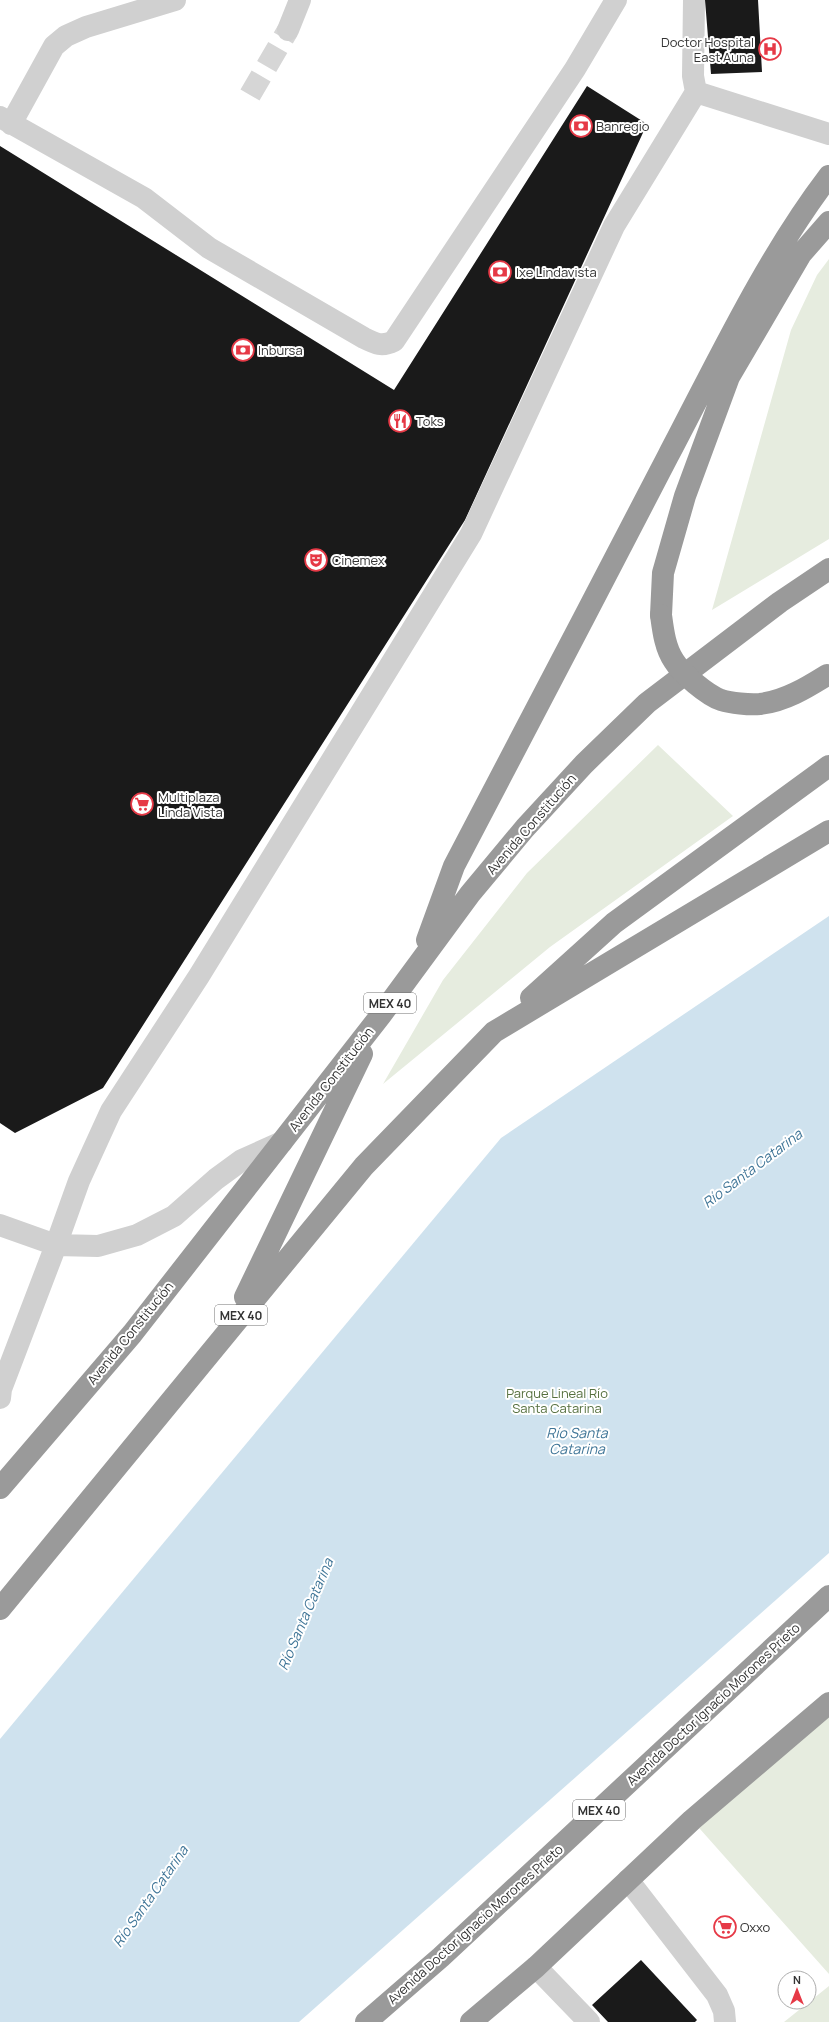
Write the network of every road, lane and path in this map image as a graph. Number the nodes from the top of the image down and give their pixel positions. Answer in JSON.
{"nodes":[{"id":1,"x":175,"y":0,"type":"edge"},
{"id":2,"x":300,"y":0,"type":"edge"},
{"id":3,"x":616,"y":0,"type":"edge"},
{"id":4,"x":694,"y":0,"type":"edge"},
{"id":5,"x":288,"y":30,"type":"tunnel mouth"},
{"id":6,"x":696,"y":92,"type":"junction"},
{"id":7,"x":6,"y":121,"type":"edge"},
{"id":8,"x":829,"y":134,"type":"edge"},
{"id":9,"x":829,"y":176,"type":"edge"},
{"id":10,"x":829,"y":222,"type":"edge"},
{"id":11,"x":829,"y":569,"type":"edge"},
{"id":12,"x":828,"y":675,"type":"edge"},
{"id":13,"x":829,"y":766,"type":"edge"},
{"id":14,"x":829,"y":831,"type":"edge"},
{"id":15,"x":418,"y":964,"type":"junction"},
{"id":16,"x":381,"y":1015,"type":"junction"},
{"id":17,"x":494,"y":1032,"type":"junction"},
{"id":18,"x":282,"y":1142,"type":"junction"},
{"id":19,"x":0,"y":1225,"type":"edge"},
{"id":20,"x":56,"y":1245,"type":"junction"},
{"id":21,"x":229,"y":1329,"type":"junction"},
{"id":22,"x":0,"y":1390,"type":"edge"},
{"id":23,"x":0,"y":1488,"type":"edge"},
{"id":24,"x":829,"y":1596,"type":"edge"},
{"id":25,"x":0,"y":1609,"type":"edge"},
{"id":26,"x":829,"y":1703,"type":"edge"},
{"id":27,"x":628,"y":1880,"type":"junction"},
{"id":28,"x":536,"y":1968,"type":"junction"},
{"id":29,"x":366,"y":2022,"type":"edge"},
{"id":30,"x":471,"y":2022,"type":"edge"},
{"id":31,"x":589,"y":2022,"type":"edge"},
{"id":32,"x":725,"y":2022,"type":"edge"}],
"edges":[{"from":1,"to":7,"type":"street"},
{"from":2,"to":5,"type":"street"},
{"from":3,"to":7,"type":"street"},
{"from":4,"to":6,"type":"street"},
{"from":6,"to":8,"type":"street"},
{"from":6,"to":20,"type":"street"},
{"from":9,"to":15,"type":"highway"},
{"from":10,"to":12,"type":"highway","bridge":true},
{"from":11,"to":15,"type":"highway","name":"Avenida Constitución","number":"MEX 40"},
{"from":13,"to":17,"type":"highway"},
{"from":14,"to":17,"type":"highway"},
{"from":15,"to":16,"type":"highway","name":"Avenida Constitución","number":"MEX 40"},
{"from":16,"to":18,"type":"highway","name":"Avenida Constitución","number":"MEX 40"},
{"from":16,"to":21,"type":"highway"},
{"from":17,"to":21,"type":"highway","number":"MEX 40"},
{"from":18,"to":20,"type":"street"},
{"from":18,"to":23,"type":"highway","name":"Avenida Constitución","number":"MEX 40"},
{"from":19,"to":20,"type":"street"},
{"from":20,"to":22,"type":"street"},
{"from":21,"to":25,"type":"highway","number":"MEX 40"},
{"from":24,"to":29,"type":"highway","name":"Avenida Doctor Ignacio Morones Prieto","number":"MEX 40"},
{"from":26,"to":27,"type":"highway"},
{"from":27,"to":28,"type":"highway"},
{"from":27,"to":32,"type":"street"},
{"from":28,"to":30,"type":"highway"},
{"from":28,"to":31,"type":"street"}]}
